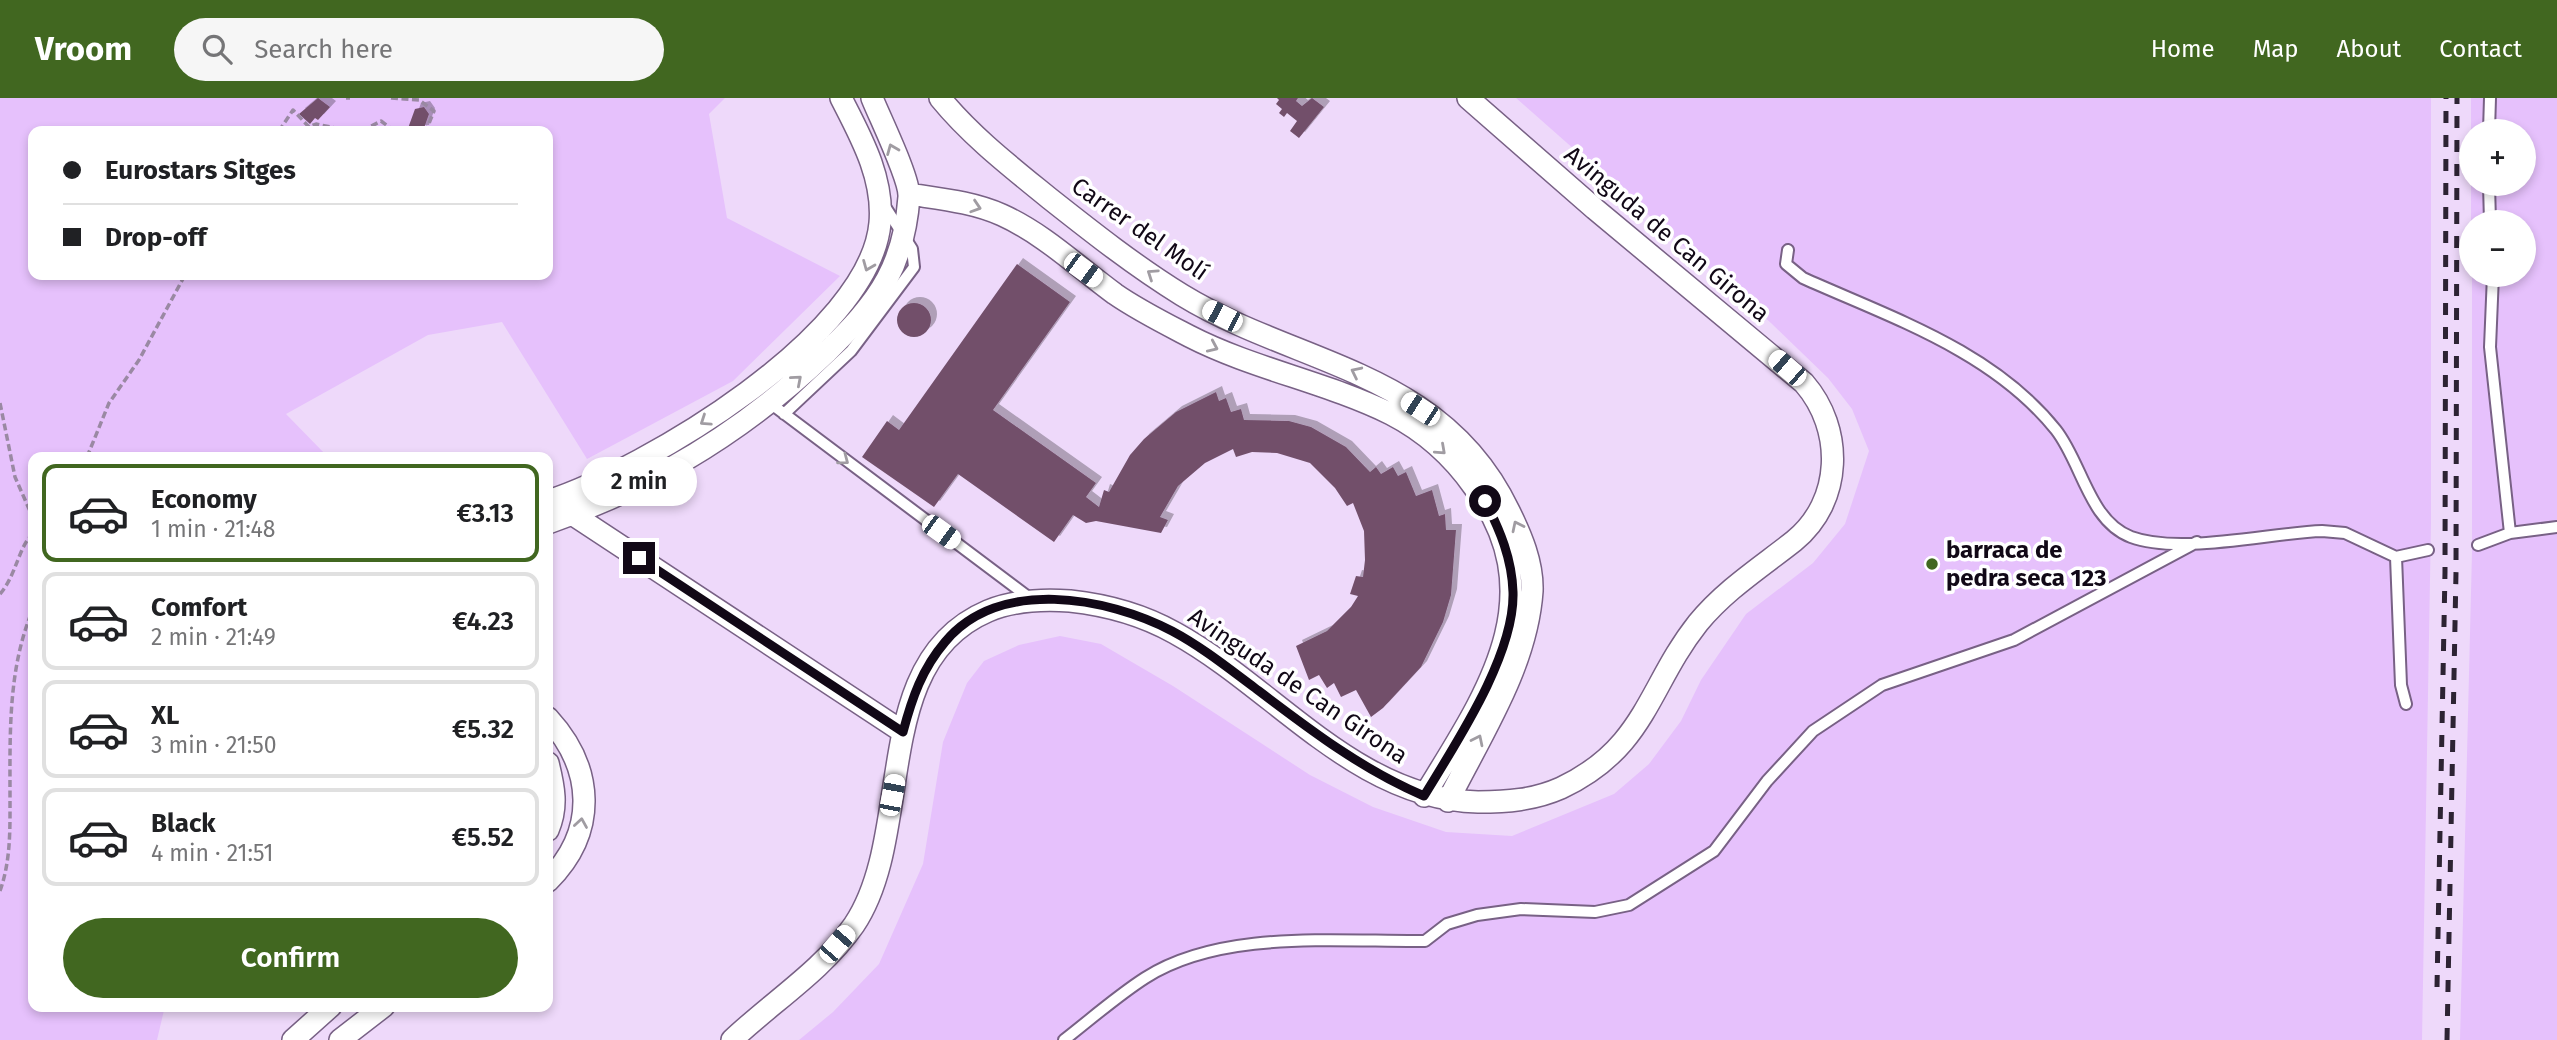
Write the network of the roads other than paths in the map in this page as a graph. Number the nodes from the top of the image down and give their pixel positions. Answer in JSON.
{"nodes":[{"id":1,"x":841,"y":98,"type":"edge"},
{"id":2,"x":872,"y":98,"type":"edge"},
{"id":3,"x":940,"y":98,"type":"edge"},
{"id":4,"x":1468,"y":98,"type":"edge"},
{"id":5,"x":2490,"y":98,"type":"edge"},
{"id":6,"x":2489,"y":119,"type":"edge"},
{"id":7,"x":909,"y":194,"type":"junction"},
{"id":8,"x":881,"y":200,"type":"junction"},
{"id":9,"x":902,"y":237,"type":"junction"},
{"id":10,"x":1788,"y":250,"type":"dead end"},
{"id":11,"x":2492,"y":287,"type":"edge"},
{"id":12,"x":777,"y":409,"type":"junction"},
{"id":13,"x":561,"y":504,"type":"edge"},
{"id":14,"x":2557,"y":527,"type":"edge"},
{"id":15,"x":2510,"y":533,"type":"junction"},
{"id":16,"x":2197,"y":542,"type":"junction"},
{"id":17,"x":2478,"y":545,"type":"dead end"},
{"id":18,"x":2428,"y":550,"type":"dead end"},
{"id":19,"x":2396,"y":556,"type":"junction"},
{"id":20,"x":1032,"y":600,"type":"junction"},
{"id":21,"x":2406,"y":704,"type":"dead end"},
{"id":22,"x":553,"y":725,"type":"edge"},
{"id":23,"x":903,"y":732,"type":"junction"},
{"id":24,"x":553,"y":781,"type":"edge"},
{"id":25,"x":1424,"y":796,"type":"junction"},
{"id":26,"x":1448,"y":801,"type":"junction"},
{"id":27,"x":553,"y":818,"type":"edge"},
{"id":28,"x":553,"y":876,"type":"edge"},
{"id":29,"x":324,"y":1012,"type":"edge"},
{"id":30,"x":376,"y":1012,"type":"edge"},
{"id":31,"x":293,"y":1040,"type":"edge"},
{"id":32,"x":340,"y":1040,"type":"edge"},
{"id":33,"x":732,"y":1040,"type":"edge"},
{"id":34,"x":1064,"y":1040,"type":"edge"}],
"edges":[{"from":1,"to":8,"type":"street"},
{"from":7,"to":2,"type":"street","one_way":true},
{"from":26,"to":3,"type":"street","name":"Carrer del Molí","one_way":true},
{"from":4,"to":26,"type":"street","name":"Avinguda de Can Girona"},
{"from":5,"to":6,"type":"lane"},
{"from":7,"to":9,"type":"street"},
{"from":7,"to":25,"type":"street","one_way":true},
{"from":8,"to":9,"type":"lane"},
{"from":8,"to":13,"type":"street","one_way":true},
{"from":12,"to":9,"type":"street","one_way":true},
{"from":9,"to":12,"type":"lane"},
{"from":10,"to":16,"type":"lane"},
{"from":11,"to":15,"type":"lane"},
{"from":12,"to":13,"type":"street"},
{"from":12,"to":20,"type":"lane","one_way":true},
{"from":13,"to":23,"type":"street"},
{"from":14,"to":15,"type":"lane"},
{"from":15,"to":17,"type":"lane"},
{"from":16,"to":19,"type":"lane"},
{"from":16,"to":34,"type":"lane"},
{"from":18,"to":19,"type":"lane"},
{"from":19,"to":21,"type":"lane"},
{"from":20,"to":23,"type":"street","name":"Avinguda de Can Girona"},
{"from":20,"to":25,"type":"street","name":"Avinguda de Can Girona"},
{"from":28,"to":22,"type":"street","one_way":true},
{"from":23,"to":33,"type":"street","name":"Avinguda de Can Girona"},
{"from":24,"to":27,"type":"street"},
{"from":25,"to":26,"type":"street","name":"Avinguda de Can Girona"},
{"from":29,"to":31,"type":"street"},
{"from":30,"to":32,"type":"street"}]}
